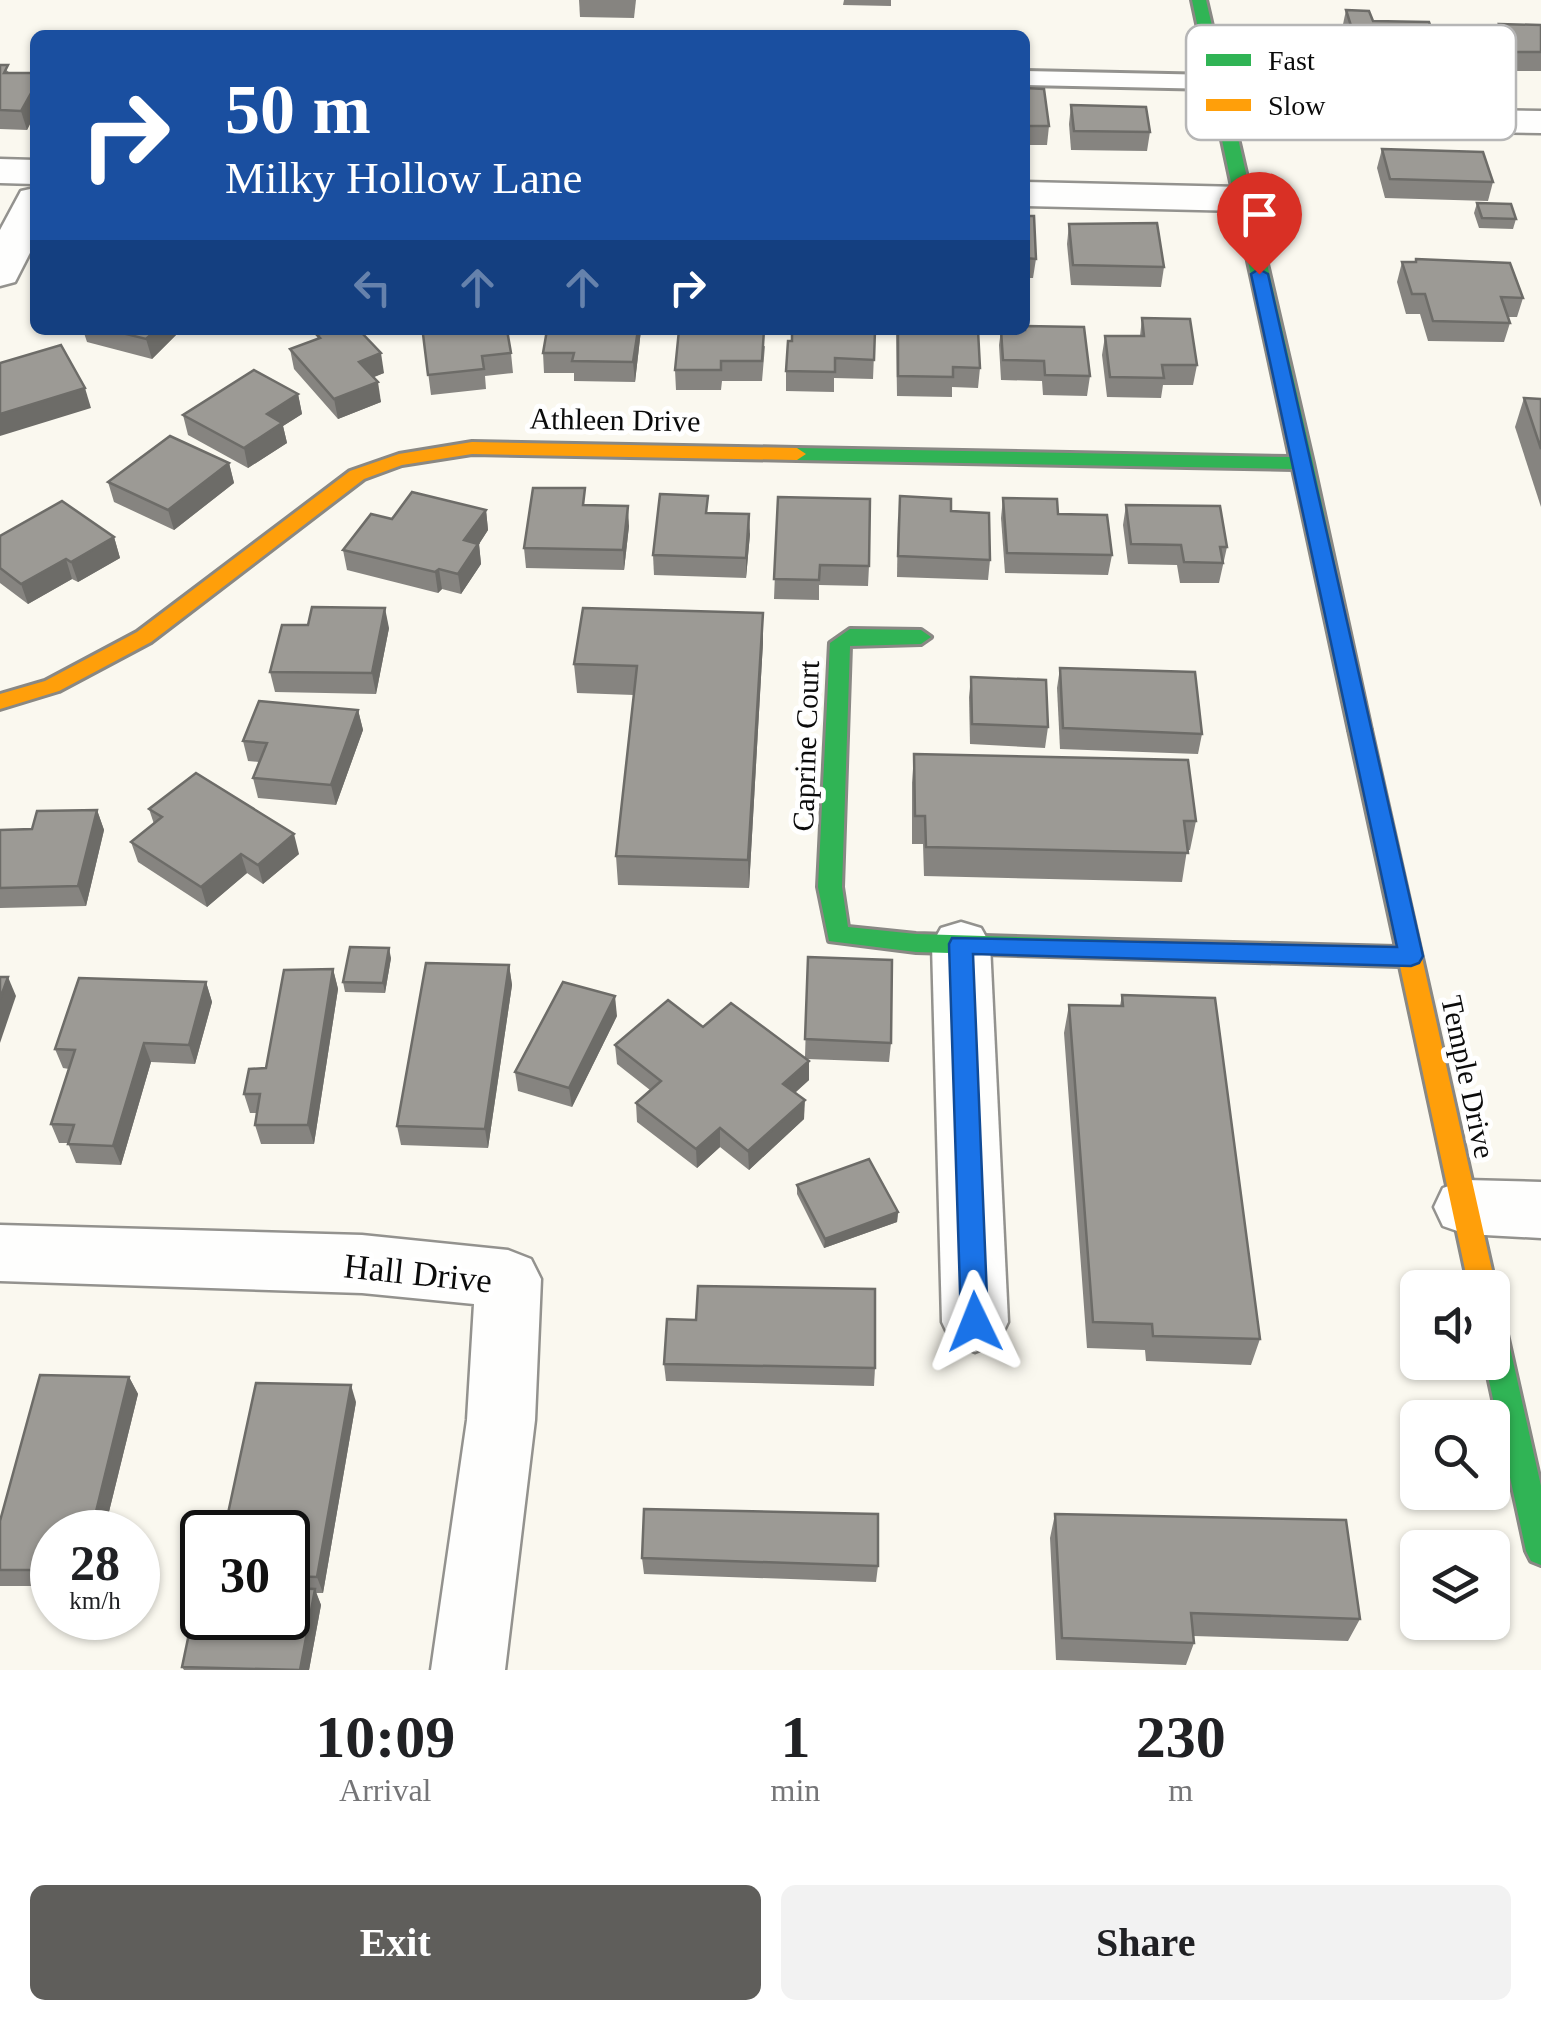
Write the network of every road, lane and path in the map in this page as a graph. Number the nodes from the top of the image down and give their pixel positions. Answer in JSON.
{"nodes":[{"id":1,"x":1199,"y":0,"type":"edge"},
{"id":2,"x":1204,"y":25,"type":"edge"},
{"id":3,"x":1030,"y":79,"type":"edge"},
{"id":4,"x":1186,"y":95,"type":"edge"},
{"id":5,"x":1516,"y":120,"type":"edge"},
{"id":6,"x":1541,"y":122,"type":"edge"},
{"id":7,"x":1228,"y":140,"type":"edge"},
{"id":8,"x":0,"y":171,"type":"edge"},
{"id":9,"x":30,"y":172,"type":"edge"},
{"id":10,"x":1030,"y":194,"type":"edge"},
{"id":11,"x":1242,"y":199,"type":"junction"},
{"id":12,"x":30,"y":211,"type":"edge"},
{"id":13,"x":0,"y":274,"type":"edge"},
{"id":14,"x":1304,"y":462,"type":"junction"},
{"id":15,"x":921,"y":637,"type":"dead end"},
{"id":16,"x":0,"y":702,"type":"edge"},
{"id":17,"x":960,"y":944,"type":"junction"},
{"id":18,"x":1411,"y":956,"type":"junction"},
{"id":19,"x":1466,"y":1208,"type":"junction"},
{"id":20,"x":1541,"y":1210,"type":"edge"},
{"id":21,"x":0,"y":1253,"type":"edge"},
{"id":22,"x":1479,"y":1270,"type":"edge"},
{"id":23,"x":975,"y":1322,"type":"dead end"},
{"id":24,"x":1503,"y":1380,"type":"edge"},
{"id":25,"x":1541,"y":1552,"type":"edge"},
{"id":26,"x":468,"y":1670,"type":"edge"}],
"edges":[{"from":1,"to":2,"type":"street","name":"Temple Drive"},
{"from":3,"to":4,"type":"lane"},
{"from":5,"to":6,"type":"street"},
{"from":7,"to":11,"type":"street","name":"Temple Drive"},
{"from":8,"to":9,"type":"street"},
{"from":10,"to":11,"type":"street"},
{"from":11,"to":14,"type":"street","name":"Temple Drive"},
{"from":12,"to":13,"type":"street"},
{"from":14,"to":16,"type":"street","name":"Athleen Drive"},
{"from":14,"to":18,"type":"street","name":"Temple Drive"},
{"from":15,"to":17,"type":"street","name":"Caprine Court"},
{"from":17,"to":18,"type":"street"},
{"from":17,"to":23,"type":"street"},
{"from":18,"to":19,"type":"street","name":"Temple Drive"},
{"from":19,"to":20,"type":"street"},
{"from":19,"to":22,"type":"street","name":"Temple Drive"},
{"from":21,"to":26,"type":"street","name":"Hall Drive"},
{"from":24,"to":25,"type":"street"}]}
